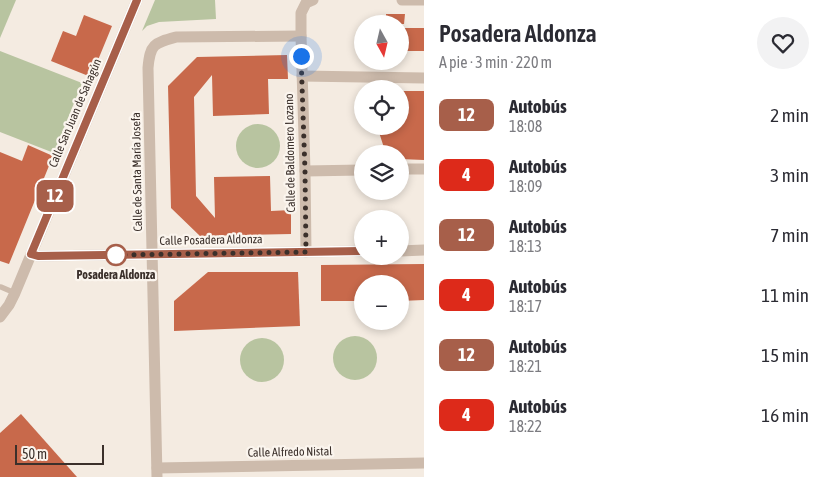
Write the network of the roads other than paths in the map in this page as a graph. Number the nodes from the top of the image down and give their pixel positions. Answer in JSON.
{"nodes":[{"id":1,"x":137,"y":0,"type":"edge"},
{"id":2,"x":313,"y":0,"type":"edge"},
{"id":3,"x":402,"y":0,"type":"edge"},
{"id":4,"x":424,"y":0,"type":"edge"},
{"id":5,"x":301,"y":36,"type":"junction"},
{"id":6,"x":302,"y":76,"type":"junction"},
{"id":7,"x":424,"y":78,"type":"edge"},
{"id":8,"x":409,"y":169,"type":"edge"},
{"id":9,"x":424,"y":169,"type":"edge"},
{"id":10,"x":354,"y":170,"type":"edge"},
{"id":11,"x":305,"y":171,"type":"junction"},
{"id":12,"x":409,"y":250,"type":"edge"},
{"id":13,"x":424,"y":250,"type":"edge"},
{"id":14,"x":354,"y":251,"type":"edge"},
{"id":15,"x":306,"y":252,"type":"junction"},
{"id":16,"x":31,"y":254,"type":"junction"},
{"id":17,"x":152,"y":255,"type":"junction"},
{"id":18,"x":1,"y":288,"type":"edge"},
{"id":19,"x":15,"y":294,"type":"junction"},
{"id":20,"x":0,"y":317,"type":"edge"},
{"id":21,"x":424,"y":463,"type":"edge"},
{"id":22,"x":157,"y":472,"type":"edge"}],
"edges":[{"from":1,"to":16,"type":"street","name":"Calle San Juan de Sahagún"},
{"from":2,"to":5,"type":"street","name":"Calle de Baldomero Lozano"},
{"from":3,"to":4,"type":"street"},
{"from":5,"to":6,"type":"street","name":"Calle de Baldomero Lozano"},
{"from":5,"to":17,"type":"street","name":"Calle de Santa María Josefa"},
{"from":6,"to":7,"type":"street"},
{"from":6,"to":11,"type":"street","name":"Calle de Baldomero Lozano"},
{"from":8,"to":9,"type":"street"},
{"from":10,"to":11,"type":"street"},
{"from":11,"to":15,"type":"street","name":"Calle de Baldomero Lozano"},
{"from":12,"to":13,"type":"street"},
{"from":14,"to":15,"type":"street","name":"Calle Posadera Aldonza"},
{"from":15,"to":17,"type":"street","name":"Calle Posadera Aldonza"},
{"from":16,"to":17,"type":"street","name":"Calle Posadera Aldonza"},
{"from":16,"to":19,"type":"street","name":"Calle San Juan de Sahagún"},
{"from":17,"to":22,"type":"street","name":"Calle de Santa María Josefa"},
{"from":18,"to":19,"type":"lane"},
{"from":19,"to":20,"type":"street","name":"Calle San Juan de Sahagún"},
{"from":21,"to":22,"type":"street","name":"Calle Alfredo Nistal"}]}
